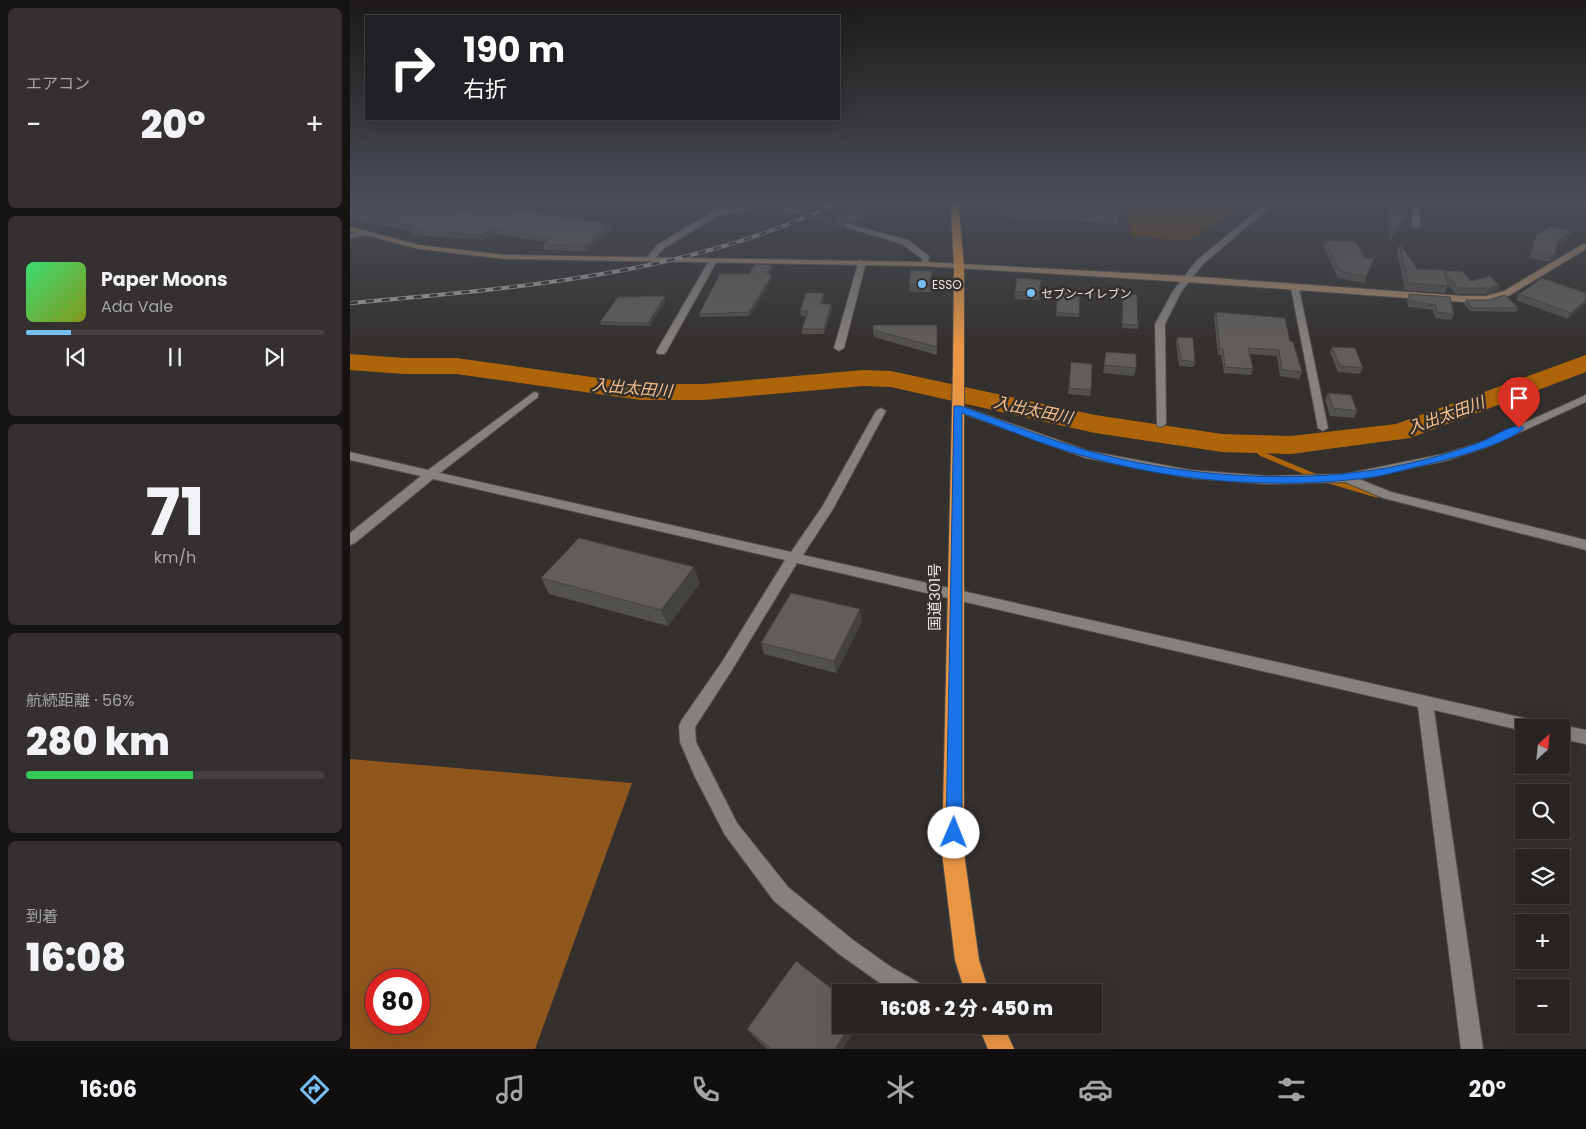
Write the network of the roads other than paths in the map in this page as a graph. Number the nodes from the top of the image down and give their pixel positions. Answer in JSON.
{"nodes":[{"id":1,"x":432,"y":249,"type":"edge"},
{"id":2,"x":658,"y":249,"type":"edge"},
{"id":3,"x":914,"y":249,"type":"edge"},
{"id":4,"x":958,"y":249,"type":"edge"},
{"id":5,"x":1216,"y":249,"type":"edge"},
{"id":6,"x":1581,"y":249,"type":"edge"},
{"id":7,"x":649,"y":260,"type":"junction"},
{"id":8,"x":713,"y":261,"type":"junction"},
{"id":9,"x":862,"y":262,"type":"junction"},
{"id":10,"x":924,"y":264,"type":"junction"},
{"id":11,"x":959,"y":266,"type":"junction"},
{"id":12,"x":1186,"y":279,"type":"junction"},
{"id":13,"x":1295,"y":288,"type":"junction"},
{"id":14,"x":839,"y":348,"type":"dead end"},
{"id":15,"x":661,"y":352,"type":"dead end"},
{"id":16,"x":534,"y":395,"type":"dead end"},
{"id":17,"x":1586,"y":398,"type":"edge"},
{"id":18,"x":957,"y":408,"type":"junction"},
{"id":19,"x":881,"y":411,"type":"dead end"},
{"id":20,"x":1161,"y":424,"type":"dead end"},
{"id":21,"x":1323,"y":428,"type":"dead end"},
{"id":22,"x":350,"y":456,"type":"edge"},
{"id":23,"x":431,"y":474,"type":"junction"},
{"id":24,"x":1345,"y":478,"type":"junction"},
{"id":25,"x":350,"y":540,"type":"edge"},
{"id":26,"x":1586,"y":545,"type":"edge"},
{"id":27,"x":794,"y":557,"type":"junction"},
{"id":28,"x":957,"y":593,"type":"junction"},
{"id":29,"x":1424,"y":703,"type":"junction"},
{"id":30,"x":1515,"y":723,"type":"edge"},
{"id":31,"x":1570,"y":734,"type":"edge"},
{"id":32,"x":1586,"y":738,"type":"edge"},
{"id":33,"x":902,"y":984,"type":"edge"},
{"id":34,"x":974,"y":984,"type":"edge"},
{"id":35,"x":994,"y":1034,"type":"edge"},
{"id":36,"x":1001,"y":1049,"type":"edge"},
{"id":37,"x":1472,"y":1049,"type":"edge"}],
"edges":[{"from":1,"to":7,"type":"main road"},
{"from":2,"to":7,"type":"street"},
{"from":3,"to":10,"type":"street"},
{"from":4,"to":11,"type":"highway","name":"国道301号"},
{"from":5,"to":12,"type":"street"},
{"from":6,"to":13,"type":"main road"},
{"from":7,"to":8,"type":"main road"},
{"from":8,"to":9,"type":"main road"},
{"from":8,"to":15,"type":"street"},
{"from":9,"to":10,"type":"main road"},
{"from":9,"to":14,"type":"street"},
{"from":10,"to":11,"type":"main road"},
{"from":11,"to":12,"type":"main road"},
{"from":11,"to":18,"type":"highway","name":"国道301号"},
{"from":12,"to":13,"type":"main road"},
{"from":12,"to":20,"type":"street"},
{"from":13,"to":21,"type":"street"},
{"from":16,"to":23,"type":"street"},
{"from":17,"to":24,"type":"street"},
{"from":18,"to":24,"type":"street"},
{"from":18,"to":28,"type":"highway","name":"国道301号"},
{"from":19,"to":27,"type":"street"},
{"from":22,"to":23,"type":"street"},
{"from":23,"to":25,"type":"street"},
{"from":23,"to":27,"type":"street"},
{"from":24,"to":26,"type":"street"},
{"from":27,"to":28,"type":"street"},
{"from":27,"to":33,"type":"street"},
{"from":28,"to":29,"type":"street"},
{"from":28,"to":34,"type":"highway","name":"国道301号"},
{"from":29,"to":30,"type":"street"},
{"from":29,"to":37,"type":"street"},
{"from":31,"to":32,"type":"street"},
{"from":35,"to":36,"type":"highway"}]}
